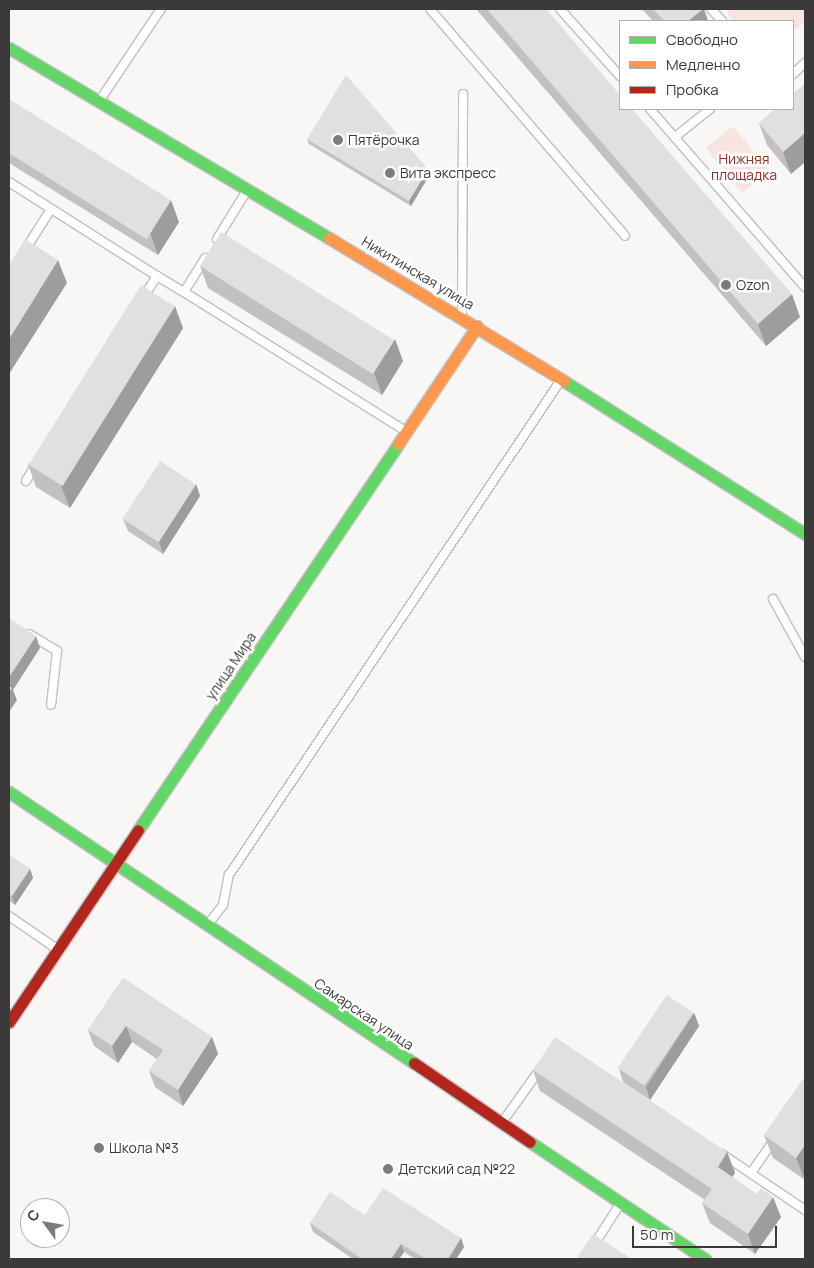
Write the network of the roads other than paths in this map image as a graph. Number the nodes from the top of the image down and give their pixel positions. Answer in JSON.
{"nodes":[{"id":1,"x":161,"y":9,"type":"edge"},
{"id":2,"x":430,"y":9,"type":"edge"},
{"id":3,"x":560,"y":9,"type":"edge"},
{"id":4,"x":711,"y":9,"type":"edge"},
{"id":5,"x":721,"y":20,"type":"edge"},
{"id":6,"x":9,"y":48,"type":"edge"},
{"id":7,"x":805,"y":63,"type":"edge"},
{"id":8,"x":794,"y":73,"type":"edge"},
{"id":9,"x":619,"y":75,"type":"edge"},
{"id":10,"x":463,"y":94,"type":"dead end"},
{"id":11,"x":99,"y":102,"type":"junction"},
{"id":12,"x":651,"y":110,"type":"edge"},
{"id":13,"x":709,"y":110,"type":"edge"},
{"id":14,"x":675,"y":137,"type":"junction"},
{"id":15,"x":9,"y":182,"type":"edge"},
{"id":16,"x":249,"y":188,"type":"junction"},
{"id":17,"x":51,"y":208,"type":"junction"},
{"id":18,"x":625,"y":236,"type":"dead end"},
{"id":19,"x":19,"y":258,"type":"edge"},
{"id":20,"x":157,"y":276,"type":"junction"},
{"id":21,"x":805,"y":287,"type":"edge"},
{"id":22,"x":184,"y":292,"type":"junction"},
{"id":23,"x":136,"y":309,"type":"edge"},
{"id":24,"x":461,"y":316,"type":"junction"},
{"id":25,"x":478,"y":326,"type":"junction"},
{"id":26,"x":562,"y":379,"type":"junction"},
{"id":27,"x":408,"y":433,"type":"junction"},
{"id":28,"x":42,"y":456,"type":"edge"},
{"id":29,"x":26,"y":481,"type":"dead end"},
{"id":30,"x":805,"y":534,"type":"edge"},
{"id":31,"x":773,"y":599,"type":"dead end"},
{"id":32,"x":17,"y":626,"type":"edge"},
{"id":33,"x":805,"y":657,"type":"edge"},
{"id":34,"x":51,"y":705,"type":"dead end"},
{"id":35,"x":9,"y":792,"type":"edge"},
{"id":36,"x":116,"y":864,"type":"junction"},
{"id":37,"x":9,"y":916,"type":"edge"},
{"id":38,"x":207,"y":926,"type":"junction"},
{"id":39,"x":58,"y":949,"type":"junction"},
{"id":40,"x":9,"y":1022,"type":"edge"},
{"id":41,"x":546,"y":1060,"type":"edge"},
{"id":42,"x":501,"y":1124,"type":"junction"},
{"id":43,"x":778,"y":1134,"type":"edge"},
{"id":44,"x":711,"y":1146,"type":"edge"},
{"id":45,"x":751,"y":1173,"type":"junction"},
{"id":46,"x":621,"y":1203,"type":"junction"},
{"id":47,"x":805,"y":1210,"type":"edge"},
{"id":48,"x":584,"y":1259,"type":"edge"},
{"id":49,"x":705,"y":1259,"type":"edge"}],
"edges":[{"from":1,"to":11,"type":"lane"},
{"from":2,"to":18,"type":"lane"},
{"from":3,"to":9,"type":"lane"},
{"from":4,"to":5,"type":"lane"},
{"from":6,"to":11,"type":"street","name":"Никитинская улица"},
{"from":7,"to":8,"type":"lane"},
{"from":10,"to":24,"type":"lane"},
{"from":11,"to":16,"type":"street","name":"Никитинская улица"},
{"from":12,"to":14,"type":"lane"},
{"from":13,"to":14,"type":"lane"},
{"from":14,"to":21,"type":"lane"},
{"from":15,"to":17,"type":"lane"},
{"from":16,"to":22,"type":"lane"},
{"from":16,"to":24,"type":"street","name":"Никитинская улица"},
{"from":17,"to":19,"type":"lane"},
{"from":17,"to":20,"type":"lane"},
{"from":20,"to":22,"type":"lane"},
{"from":20,"to":23,"type":"lane"},
{"from":22,"to":27,"type":"lane"},
{"from":24,"to":25,"type":"street","name":"Никитинская улица"},
{"from":25,"to":26,"type":"street","name":"Никитинская улица"},
{"from":25,"to":27,"type":"street","name":"улица Мира"},
{"from":26,"to":30,"type":"street","name":"Никитинская улица"},
{"from":26,"to":38,"type":"lane"},
{"from":27,"to":36,"type":"street","name":"улица Мира"},
{"from":28,"to":29,"type":"lane"},
{"from":31,"to":33,"type":"lane"},
{"from":32,"to":34,"type":"lane"},
{"from":35,"to":36,"type":"street","name":"Самарская улица"},
{"from":36,"to":38,"type":"street","name":"Самарская улица"},
{"from":36,"to":39,"type":"street","name":"улица Мира"},
{"from":37,"to":39,"type":"lane"},
{"from":38,"to":42,"type":"street","name":"Самарская улица"},
{"from":39,"to":40,"type":"street","name":"улица Мира"},
{"from":41,"to":42,"type":"lane"},
{"from":42,"to":46,"type":"street","name":"Самарская улица"},
{"from":43,"to":45,"type":"lane"},
{"from":44,"to":45,"type":"lane"},
{"from":45,"to":47,"type":"lane"},
{"from":46,"to":48,"type":"lane"},
{"from":46,"to":49,"type":"street","name":"Самарская улица"}]}
